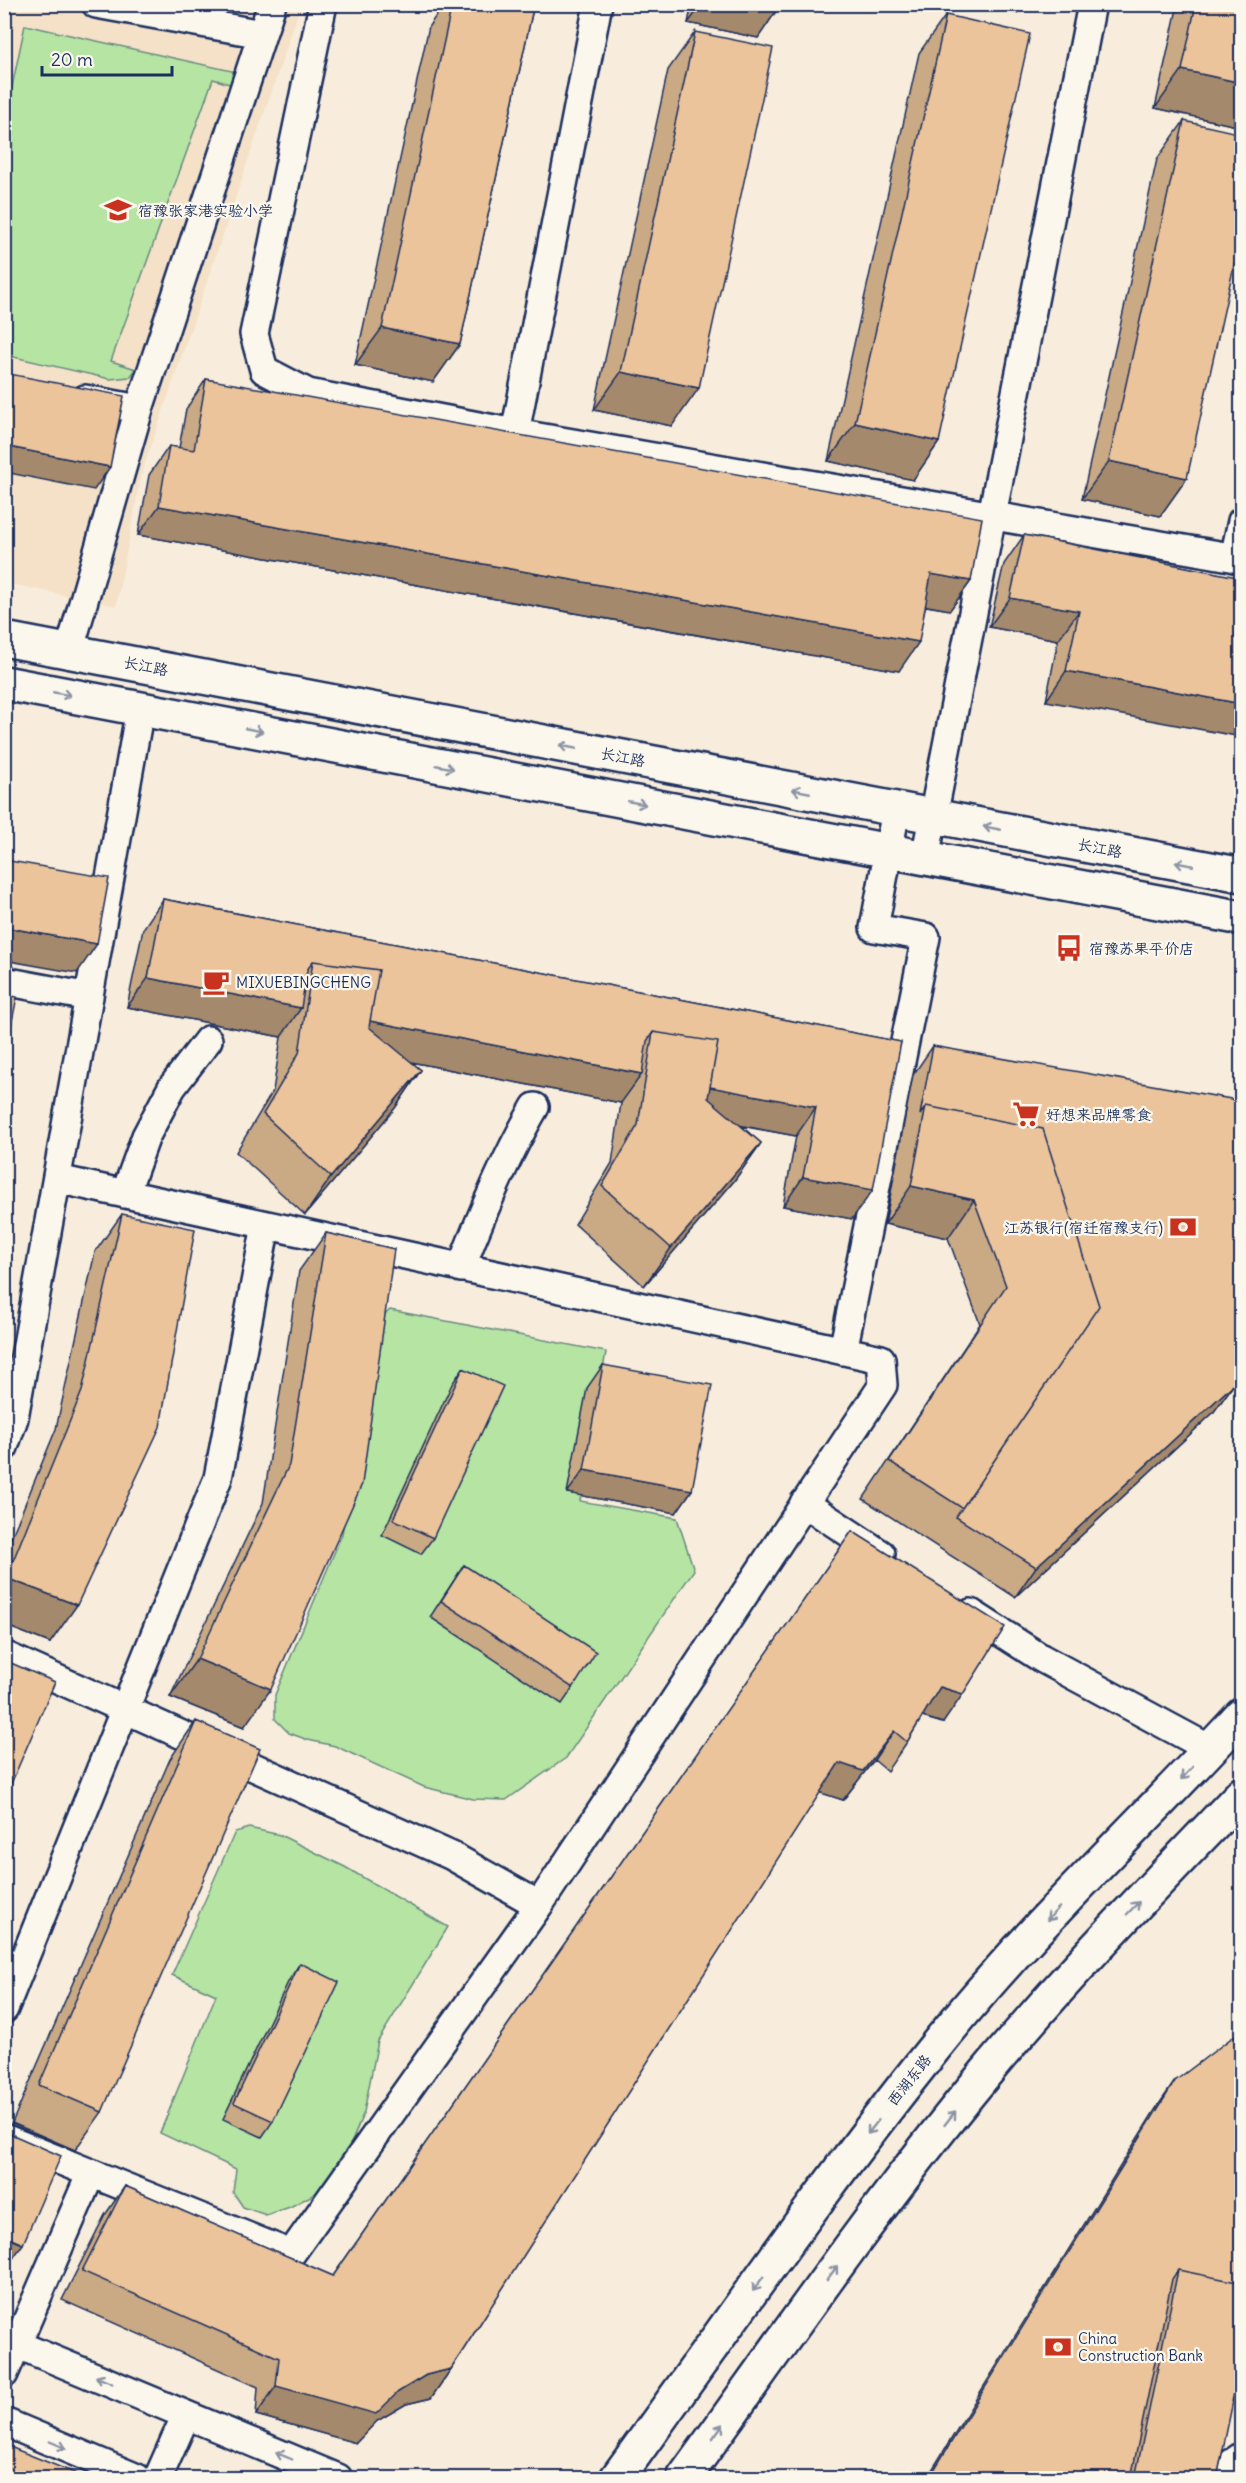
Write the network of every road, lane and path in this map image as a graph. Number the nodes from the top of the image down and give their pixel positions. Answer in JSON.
{"nodes":[{"id":1,"x":96,"y":4,"type":"edge"},
{"id":2,"x":272,"y":4,"type":"edge"},
{"id":3,"x":323,"y":4,"type":"edge"},
{"id":4,"x":598,"y":4,"type":"edge"},
{"id":5,"x":1092,"y":4,"type":"edge"},
{"id":6,"x":262,"y":34,"type":"junction"},
{"id":7,"x":60,"y":394,"type":"edge"},
{"id":8,"x":139,"y":409,"type":"junction"},
{"id":9,"x":514,"y":433,"type":"junction"},
{"id":10,"x":992,"y":517,"type":"junction"},
{"id":11,"x":1242,"y":520,"type":"edge"},
{"id":12,"x":1238,"y":558,"type":"edge"},
{"id":13,"x":4,"y":639,"type":"edge"},
{"id":14,"x":69,"y":651,"type":"junction"},
{"id":15,"x":4,"y":683,"type":"edge"},
{"id":16,"x":140,"y":709,"type":"junction"},
{"id":17,"x":896,"y":810,"type":"junction"},
{"id":18,"x":933,"y":817,"type":"junction"},
{"id":19,"x":889,"y":851,"type":"junction"},
{"id":20,"x":925,"y":858,"type":"junction"},
{"id":21,"x":1242,"y":875,"type":"edge"},
{"id":22,"x":1163,"y":903,"type":"junction"},
{"id":23,"x":1242,"y":918,"type":"edge"},
{"id":24,"x":1242,"y":928,"type":"edge"},
{"id":25,"x":4,"y":981,"type":"edge"},
{"id":26,"x":89,"y":997,"type":"junction"},
{"id":27,"x":208,"y":1040,"type":"dead end"},
{"id":28,"x":535,"y":1107,"type":"dead end"},
{"id":29,"x":57,"y":1179,"type":"junction"},
{"id":30,"x":125,"y":1194,"type":"junction"},
{"id":31,"x":266,"y":1226,"type":"junction"},
{"id":32,"x":461,"y":1268,"type":"junction"},
{"id":33,"x":843,"y":1350,"type":"junction"},
{"id":34,"x":4,"y":1447,"type":"edge"},
{"id":35,"x":804,"y":1503,"type":"junction"},
{"id":36,"x":902,"y":1568,"type":"edge"},
{"id":37,"x":952,"y":1600,"type":"edge"},
{"id":38,"x":4,"y":1655,"type":"edge"},
{"id":39,"x":1242,"y":1702,"type":"edge"},
{"id":40,"x":125,"y":1709,"type":"junction"},
{"id":41,"x":1242,"y":1715,"type":"edge"},
{"id":42,"x":1215,"y":1744,"type":"junction"},
{"id":43,"x":1242,"y":1794,"type":"edge"},
{"id":44,"x":539,"y":1905,"type":"junction"},
{"id":45,"x":4,"y":2009,"type":"edge"},
{"id":46,"x":4,"y":2138,"type":"edge"},
{"id":47,"x":91,"y":2173,"type":"junction"},
{"id":48,"x":11,"y":2341,"type":"edge"},
{"id":49,"x":4,"y":2374,"type":"edge"},
{"id":50,"x":186,"y":2415,"type":"junction"},
{"id":51,"x":4,"y":2422,"type":"edge"},
{"id":52,"x":1242,"y":2456,"type":"edge"},
{"id":53,"x":137,"y":2478,"type":"edge"},
{"id":54,"x":158,"y":2478,"type":"edge"},
{"id":55,"x":338,"y":2478,"type":"edge"},
{"id":56,"x":617,"y":2478,"type":"edge"},
{"id":57,"x":684,"y":2478,"type":"edge"},
{"id":58,"x":1225,"y":2478,"type":"edge"}],
"edges":[{"from":1,"to":6,"type":"lane"},
{"from":2,"to":6,"type":"lane"},
{"from":3,"to":9,"type":"lane"},
{"from":4,"to":9,"type":"lane"},
{"from":5,"to":10,"type":"lane"},
{"from":6,"to":8,"type":"lane"},
{"from":7,"to":8,"type":"lane"},
{"from":8,"to":14,"type":"lane"},
{"from":9,"to":10,"type":"lane"},
{"from":10,"to":12,"type":"lane"},
{"from":10,"to":18,"type":"lane"},
{"from":11,"to":12,"type":"lane"},
{"from":13,"to":14,"type":"street","name":"长江路"},
{"from":17,"to":14,"type":"street","name":"长江路","one_way":true},
{"from":15,"to":16,"type":"street","one_way":true},
{"from":16,"to":19,"type":"street","one_way":true},
{"from":16,"to":26,"type":"lane"},
{"from":17,"to":18,"type":"street","name":"长江路"},
{"from":17,"to":19,"type":"lane"},
{"from":18,"to":20,"type":"lane"},
{"from":21,"to":18,"type":"street","name":"长江路","one_way":true},
{"from":19,"to":20,"type":"street"},
{"from":19,"to":33,"type":"lane"},
{"from":20,"to":22,"type":"street"},
{"from":22,"to":23,"type":"street"},
{"from":22,"to":24,"type":"street"},
{"from":25,"to":26,"type":"lane"},
{"from":26,"to":29,"type":"lane"},
{"from":27,"to":30,"type":"lane"},
{"from":28,"to":32,"type":"lane"},
{"from":29,"to":30,"type":"lane"},
{"from":29,"to":34,"type":"lane"},
{"from":30,"to":31,"type":"lane"},
{"from":31,"to":32,"type":"lane"},
{"from":31,"to":40,"type":"lane"},
{"from":32,"to":33,"type":"lane"},
{"from":33,"to":35,"type":"lane"},
{"from":35,"to":36,"type":"lane"},
{"from":35,"to":44,"type":"lane"},
{"from":37,"to":42,"type":"lane"},
{"from":38,"to":40,"type":"lane"},
{"from":39,"to":42,"type":"street"},
{"from":40,"to":44,"type":"lane"},
{"from":40,"to":45,"type":"lane"},
{"from":41,"to":42,"type":"street","name":"西湖东路"},
{"from":42,"to":56,"type":"street","name":"西湖东路","one_way":true},
{"from":57,"to":43,"type":"street","one_way":true},
{"from":44,"to":47,"type":"lane"},
{"from":46,"to":47,"type":"lane"},
{"from":47,"to":48,"type":"lane"},
{"from":48,"to":49,"type":"lane"},
{"from":50,"to":48,"type":"lane","one_way":true},
{"from":50,"to":54,"type":"lane"},
{"from":55,"to":50,"type":"lane","one_way":true},
{"from":51,"to":53,"type":"lane","one_way":true},
{"from":52,"to":58,"type":"lane"}]}
